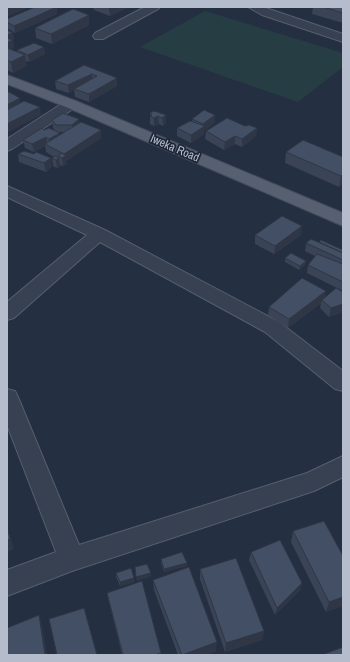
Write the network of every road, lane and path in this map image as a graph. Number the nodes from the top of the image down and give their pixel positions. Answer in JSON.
{"nodes":[{"id":1,"x":154,"y":7,"type":"edge"},
{"id":2,"x":254,"y":7,"type":"edge"},
{"id":3,"x":98,"y":36,"type":"dead end"},
{"id":4,"x":343,"y":38,"type":"edge"},
{"id":5,"x":7,"y":79,"type":"edge"},
{"id":6,"x":71,"y":104,"type":"junction"},
{"id":7,"x":7,"y":146,"type":"edge"},
{"id":8,"x":7,"y":191,"type":"edge"},
{"id":9,"x":343,"y":220,"type":"edge"},
{"id":10,"x":99,"y":234,"type":"junction"},
{"id":11,"x":7,"y":313,"type":"edge"},
{"id":12,"x":343,"y":383,"type":"edge"},
{"id":13,"x":7,"y":397,"type":"edge"},
{"id":14,"x":343,"y":466,"type":"edge"},
{"id":15,"x":72,"y":559,"type":"junction"},
{"id":16,"x":7,"y":583,"type":"edge"}],
"edges":[{"from":1,"to":3,"type":"street"},
{"from":2,"to":4,"type":"street"},
{"from":5,"to":6,"type":"main road","name":"Iweka Road"},
{"from":6,"to":7,"type":"street"},
{"from":6,"to":9,"type":"main road","name":"Iweka Road"},
{"from":8,"to":10,"type":"street"},
{"from":10,"to":11,"type":"street"},
{"from":10,"to":12,"type":"street"},
{"from":13,"to":15,"type":"street"},
{"from":14,"to":15,"type":"street"},
{"from":15,"to":16,"type":"street"}]}
